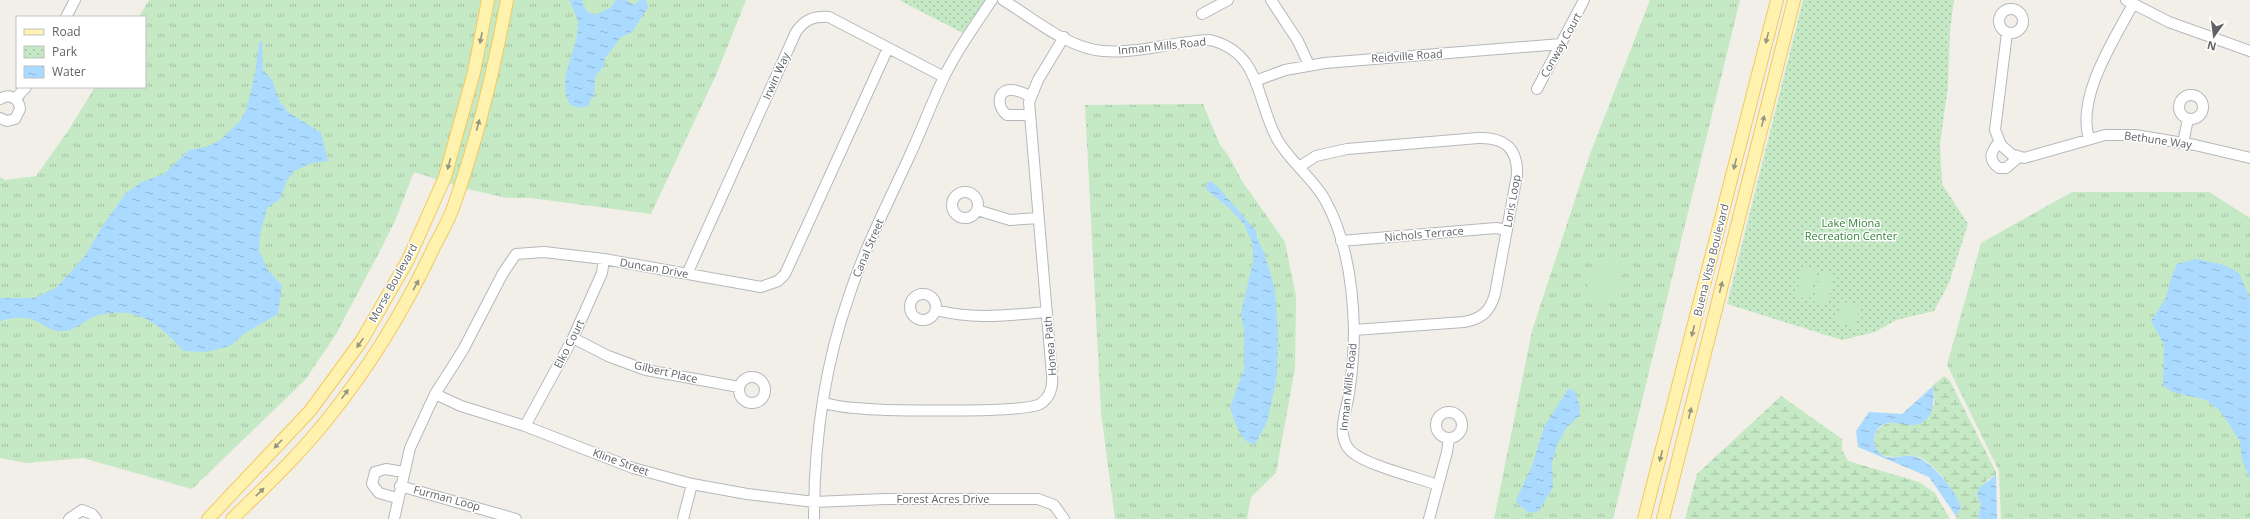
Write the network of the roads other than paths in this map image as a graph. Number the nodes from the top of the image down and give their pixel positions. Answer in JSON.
{"nodes":[{"id":1,"x":75,"y":0,"type":"edge"},
{"id":2,"x":488,"y":0,"type":"edge"},
{"id":3,"x":507,"y":0,"type":"edge"},
{"id":4,"x":992,"y":0,"type":"edge"},
{"id":5,"x":1003,"y":0,"type":"edge"},
{"id":6,"x":1228,"y":0,"type":"edge"},
{"id":7,"x":1271,"y":0,"type":"edge"},
{"id":8,"x":1584,"y":0,"type":"edge"},
{"id":9,"x":1776,"y":0,"type":"edge"},
{"id":10,"x":1794,"y":0,"type":"edge"},
{"id":11,"x":2130,"y":2,"type":"edge"},
{"id":12,"x":1202,"y":14,"type":"dead end"},
{"id":13,"x":67,"y":16,"type":"edge"},
{"id":14,"x":2007,"y":33,"type":"dead end"},
{"id":15,"x":1064,"y":37,"type":"junction"},
{"id":16,"x":1561,"y":44,"type":"junction"},
{"id":17,"x":888,"y":48,"type":"junction"},
{"id":18,"x":2250,"y":51,"type":"edge"},
{"id":19,"x":1309,"y":65,"type":"junction"},
{"id":20,"x":944,"y":77,"type":"junction"},
{"id":21,"x":1254,"y":81,"type":"junction"},
{"id":22,"x":25,"y":88,"type":"edge"},
{"id":23,"x":1537,"y":89,"type":"dead end"},
{"id":24,"x":1031,"y":96,"type":"junction"},
{"id":25,"x":0,"y":99,"type":"edge"},
{"id":26,"x":16,"y":99,"type":"junction"},
{"id":27,"x":1029,"y":115,"type":"junction"},
{"id":28,"x":0,"y":118,"type":"edge"},
{"id":29,"x":2188,"y":119,"type":"dead end"},
{"id":30,"x":2089,"y":139,"type":"junction"},
{"id":31,"x":1999,"y":142,"type":"junction"},
{"id":32,"x":2183,"y":143,"type":"junction"},
{"id":33,"x":2019,"y":157,"type":"junction"},
{"id":34,"x":2250,"y":158,"type":"edge"},
{"id":35,"x":1299,"y":167,"type":"junction"},
{"id":36,"x":977,"y":210,"type":"dead end"},
{"id":37,"x":1039,"y":218,"type":"junction"},
{"id":38,"x":1507,"y":230,"type":"junction"},
{"id":39,"x":1341,"y":241,"type":"junction"},
{"id":40,"x":604,"y":259,"type":"junction"},
{"id":41,"x":687,"y":274,"type":"junction"},
{"id":42,"x":936,"y":310,"type":"dead end"},
{"id":43,"x":1047,"y":312,"type":"junction"},
{"id":44,"x":1354,"y":330,"type":"junction"},
{"id":45,"x":573,"y":338,"type":"junction"},
{"id":46,"x":739,"y":387,"type":"dead end"},
{"id":47,"x":435,"y":394,"type":"junction"},
{"id":48,"x":823,"y":403,"type":"junction"},
{"id":49,"x":525,"y":426,"type":"junction"},
{"id":50,"x":1449,"y":438,"type":"dead end"},
{"id":51,"x":403,"y":472,"type":"junction"},
{"id":52,"x":692,"y":484,"type":"junction"},
{"id":53,"x":1438,"y":485,"type":"junction"},
{"id":54,"x":400,"y":486,"type":"junction"},
{"id":55,"x":397,"y":498,"type":"junction"},
{"id":56,"x":814,"y":502,"type":"junction"},
{"id":57,"x":69,"y":519,"type":"edge"},
{"id":58,"x":96,"y":519,"type":"edge"},
{"id":59,"x":208,"y":519,"type":"edge"},
{"id":60,"x":232,"y":519,"type":"edge"},
{"id":61,"x":394,"y":519,"type":"edge"},
{"id":62,"x":516,"y":519,"type":"edge"},
{"id":63,"x":683,"y":519,"type":"edge"},
{"id":64,"x":814,"y":519,"type":"edge"},
{"id":65,"x":1064,"y":519,"type":"edge"},
{"id":66,"x":1429,"y":519,"type":"edge"},
{"id":67,"x":1644,"y":519,"type":"edge"},
{"id":68,"x":1663,"y":519,"type":"edge"}],
"edges":[{"from":1,"to":13,"type":"street"},
{"from":2,"to":59,"type":"main road","name":"Morse Boulevard","one_way":true},
{"from":60,"to":3,"type":"main road","name":"Morse Boulevard","one_way":true},
{"from":4,"to":20,"type":"street","name":"Canal Street"},
{"from":5,"to":15,"type":"street","name":"Inman Mills Road"},
{"from":6,"to":12,"type":"street"},
{"from":7,"to":19,"type":"street"},
{"from":8,"to":16,"type":"street","name":"Conway Court"},
{"from":9,"to":67,"type":"main road","name":"Buena Vista Boulevard","one_way":true},
{"from":68,"to":10,"type":"main road","name":"Buena Vista Boulevard","one_way":true},
{"from":11,"to":18,"type":"street"},
{"from":11,"to":30,"type":"street"},
{"from":14,"to":31,"type":"street"},
{"from":15,"to":21,"type":"street","name":"Inman Mills Road"},
{"from":15,"to":24,"type":"street","name":"Honea Path"},
{"from":16,"to":19,"type":"street","name":"Reidville Road"},
{"from":16,"to":23,"type":"street","name":"Conway Court"},
{"from":17,"to":20,"type":"street","name":"Irwin Way"},
{"from":17,"to":41,"type":"street","name":"Duncan Drive"},
{"from":17,"to":41,"type":"street","name":"Irwin Way"},
{"from":19,"to":21,"type":"street","name":"Reidville Road"},
{"from":20,"to":48,"type":"street","name":"Canal Street"},
{"from":21,"to":35,"type":"street","name":"Inman Mills Road"},
{"from":22,"to":26,"type":"street"},
{"from":24,"to":27,"type":"street","name":"Honea Path"},
{"from":24,"to":27,"type":"street"},
{"from":25,"to":26,"type":"street"},
{"from":26,"to":28,"type":"street"},
{"from":27,"to":37,"type":"street","name":"Honea Path"},
{"from":29,"to":32,"type":"street"},
{"from":30,"to":32,"type":"street","name":"Bethune Way"},
{"from":30,"to":33,"type":"street","name":"Bethune Way"},
{"from":31,"to":33,"type":"street"},
{"from":31,"to":33,"type":"street","name":"Bethune Way"},
{"from":32,"to":34,"type":"street","name":"Bethune Way"},
{"from":35,"to":38,"type":"street","name":"Loris Loop"},
{"from":35,"to":39,"type":"street","name":"Inman Mills Road"},
{"from":36,"to":37,"type":"street"},
{"from":37,"to":43,"type":"street","name":"Honea Path"},
{"from":38,"to":39,"type":"street","name":"Nichols Terrace"},
{"from":38,"to":44,"type":"street","name":"Loris Loop"},
{"from":39,"to":44,"type":"street","name":"Inman Mills Road"},
{"from":40,"to":41,"type":"street","name":"Duncan Drive"},
{"from":40,"to":45,"type":"street","name":"Elko Court"},
{"from":40,"to":47,"type":"street","name":"Duncan Drive"},
{"from":42,"to":43,"type":"street"},
{"from":43,"to":48,"type":"street","name":"Honea Path"},
{"from":44,"to":53,"type":"street","name":"Inman Mills Road"},
{"from":45,"to":46,"type":"street","name":"Gilbert Place"},
{"from":45,"to":49,"type":"street","name":"Elko Court"},
{"from":47,"to":49,"type":"street","name":"Kline Street"},
{"from":47,"to":51,"type":"street","name":"Duncan Drive"},
{"from":48,"to":56,"type":"street","name":"Canal Street"},
{"from":49,"to":52,"type":"street","name":"Kline Street"},
{"from":50,"to":53,"type":"street"},
{"from":51,"to":54,"type":"street","name":"Duncan Drive"},
{"from":51,"to":55,"type":"street"},
{"from":52,"to":56,"type":"street","name":"Kline Street"},
{"from":52,"to":63,"type":"street"},
{"from":53,"to":66,"type":"street"},
{"from":54,"to":55,"type":"street","name":"Duncan Drive"},
{"from":54,"to":62,"type":"street","name":"Furman Loop"},
{"from":55,"to":61,"type":"street","name":"Duncan Drive"},
{"from":56,"to":64,"type":"street","name":"Canal Street"},
{"from":56,"to":65,"type":"street","name":"Forest Acres Drive"},
{"from":57,"to":58,"type":"street"}]}
